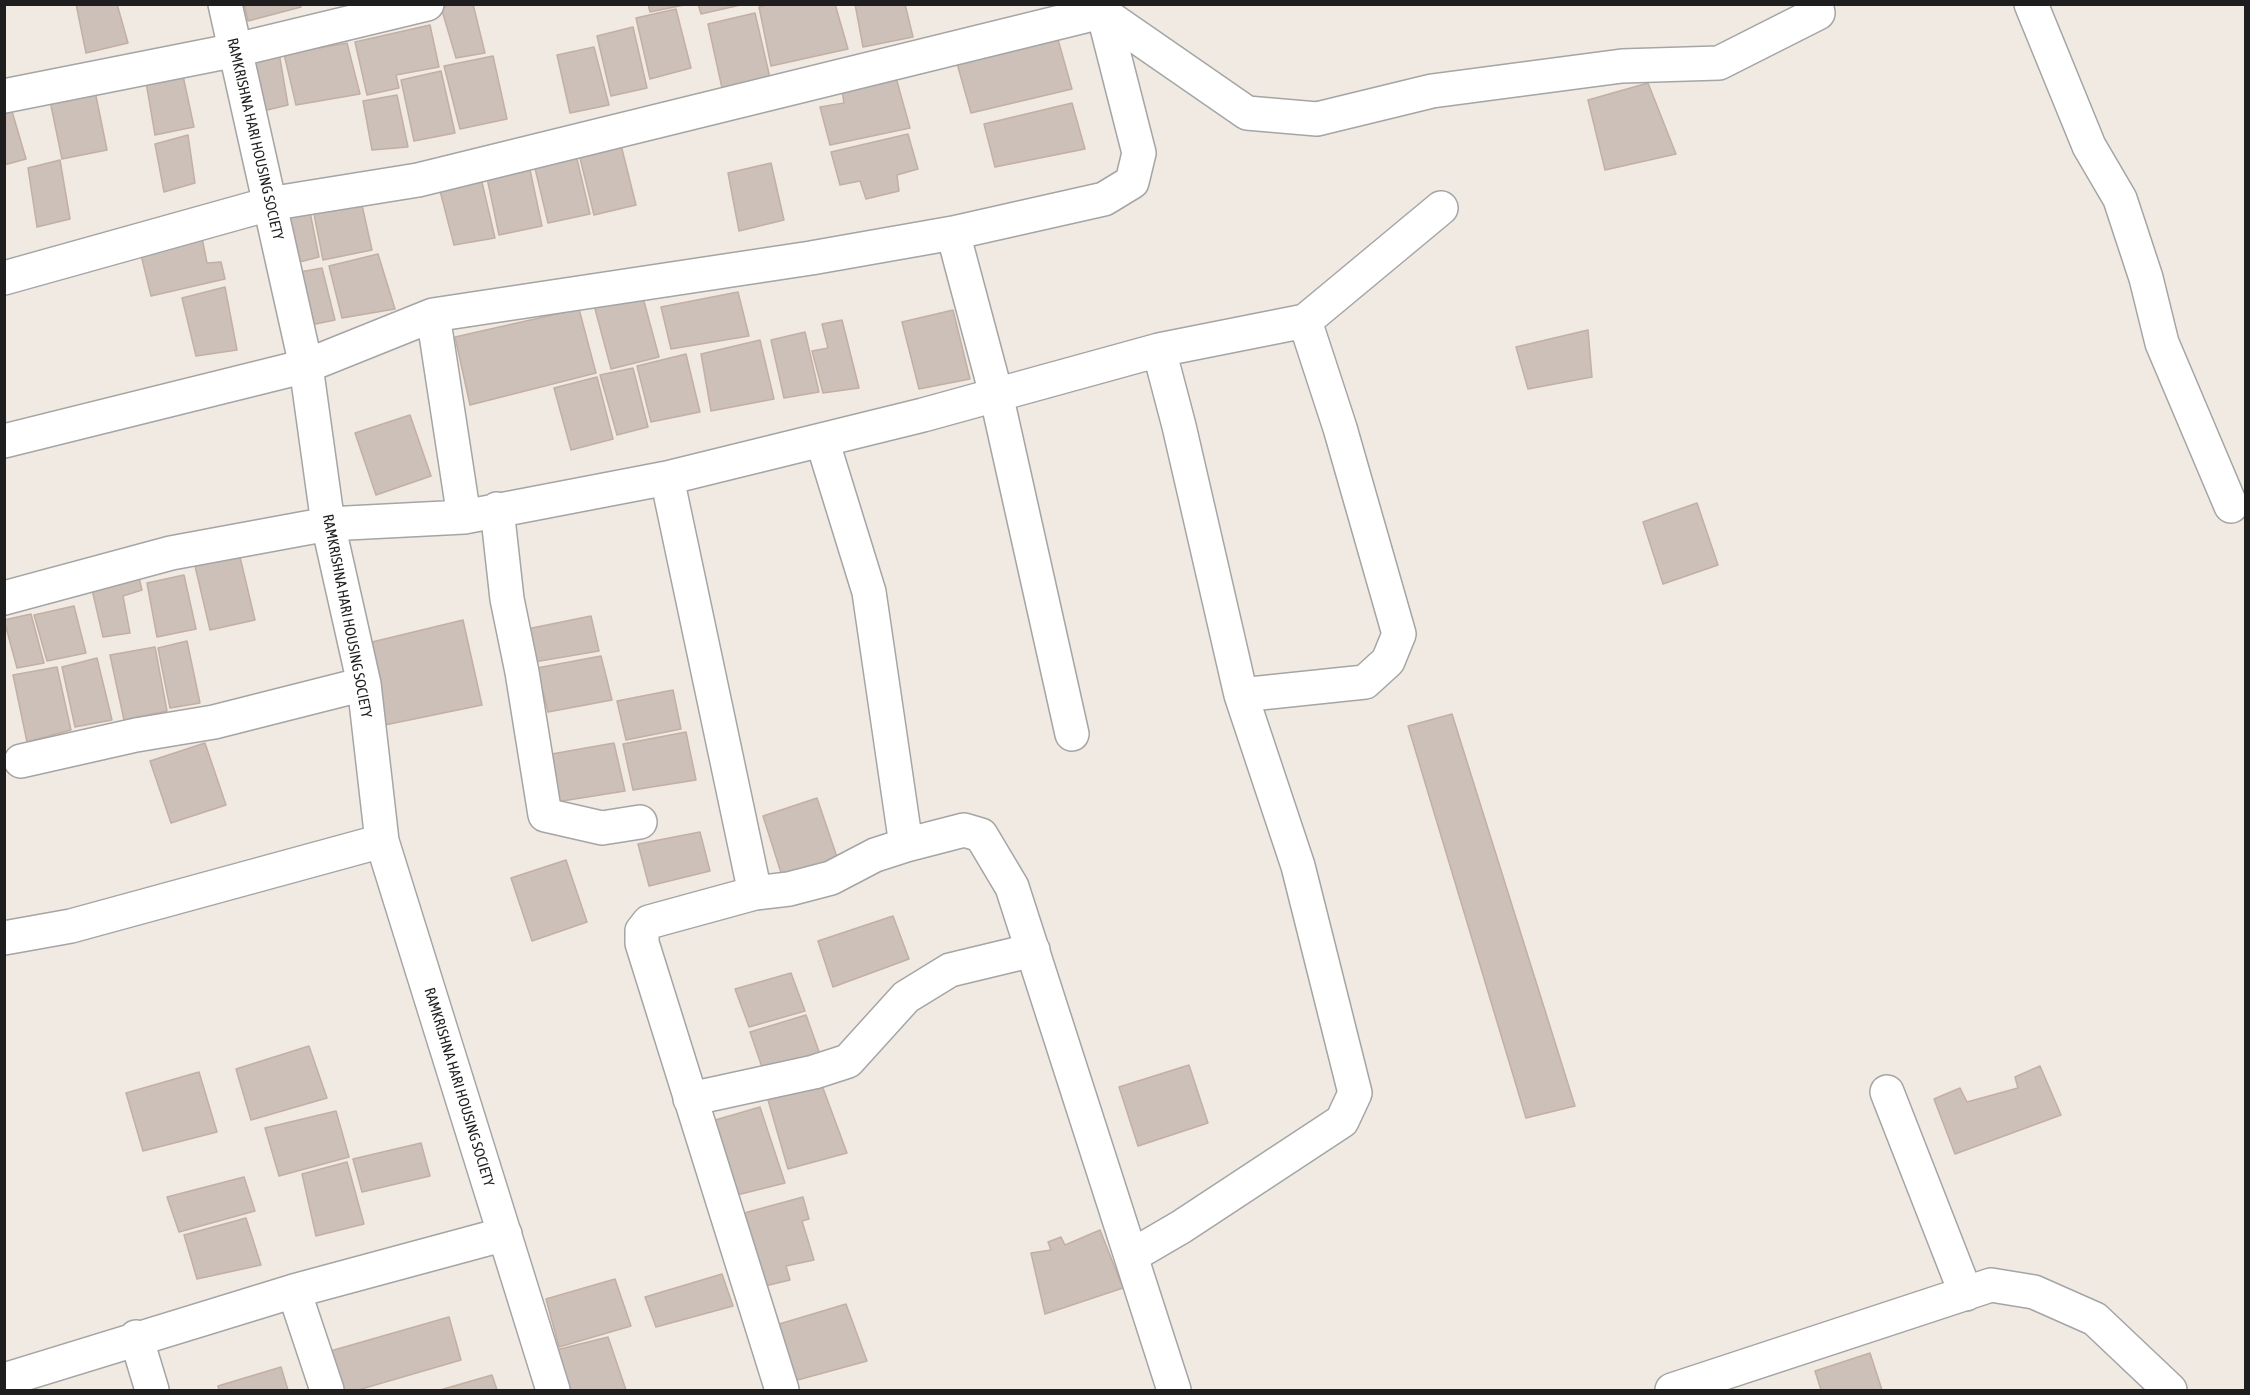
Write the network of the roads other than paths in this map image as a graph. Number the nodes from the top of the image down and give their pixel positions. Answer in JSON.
{"nodes":[{"id":1,"x":225,"y":4,"type":"edge"},
{"id":2,"x":427,"y":4,"type":"edge"},
{"id":3,"x":1816,"y":4,"type":"edge"},
{"id":4,"x":2031,"y":4,"type":"edge"},
{"id":5,"x":1101,"y":8,"type":"edge"},
{"id":6,"x":236,"y":50,"type":"junction"},
{"id":7,"x":4,"y":96,"type":"edge"},
{"id":8,"x":269,"y":204,"type":"junction"},
{"id":9,"x":1441,"y":208,"type":"dead end"},
{"id":10,"x":953,"y":233,"type":"junction"},
{"id":11,"x":4,"y":279,"type":"edge"},
{"id":12,"x":433,"y":315,"type":"junction"},
{"id":13,"x":1305,"y":321,"type":"junction"},
{"id":14,"x":1158,"y":350,"type":"junction"},
{"id":15,"x":306,"y":366,"type":"junction"},
{"id":16,"x":996,"y":394,"type":"junction"},
{"id":17,"x":822,"y":440,"type":"junction"},
{"id":18,"x":4,"y":441,"type":"edge"},
{"id":19,"x":667,"y":478,"type":"junction"},
{"id":20,"x":2231,"y":506,"type":"dead end"},
{"id":21,"x":497,"y":509,"type":"junction"},
{"id":22,"x":464,"y":517,"type":"junction"},
{"id":23,"x":328,"y":524,"type":"junction"},
{"id":24,"x":4,"y":598,"type":"edge"},
{"id":25,"x":364,"y":684,"type":"junction"},
{"id":26,"x":1241,"y":695,"type":"junction"},
{"id":27,"x":1072,"y":734,"type":"dead end"},
{"id":28,"x":21,"y":761,"type":"dead end"},
{"id":29,"x":640,"y":822,"type":"dead end"},
{"id":30,"x":382,"y":841,"type":"junction"},
{"id":31,"x":906,"y":845,"type":"junction"},
{"id":32,"x":755,"y":893,"type":"junction"},
{"id":33,"x":4,"y":938,"type":"edge"},
{"id":34,"x":1033,"y":950,"type":"junction"},
{"id":35,"x":1887,"y":1092,"type":"dead end"},
{"id":36,"x":690,"y":1099,"type":"junction"},
{"id":37,"x":505,"y":1234,"type":"junction"},
{"id":38,"x":1133,"y":1255,"type":"junction"},
{"id":39,"x":294,"y":1291,"type":"junction"},
{"id":40,"x":1966,"y":1294,"type":"junction"},
{"id":41,"x":136,"y":1337,"type":"junction"},
{"id":42,"x":4,"y":1380,"type":"edge"},
{"id":43,"x":152,"y":1390,"type":"edge"},
{"id":44,"x":327,"y":1390,"type":"edge"},
{"id":45,"x":553,"y":1390,"type":"edge"},
{"id":46,"x":782,"y":1390,"type":"edge"},
{"id":47,"x":1174,"y":1390,"type":"edge"},
{"id":48,"x":1672,"y":1390,"type":"edge"},
{"id":49,"x":2170,"y":1390,"type":"edge"}],
"edges":[{"from":1,"to":6,"type":"street","name":"RAMKRISHNA HARI HOUSING SOCIETY"},
{"from":2,"to":6,"type":"street"},
{"from":3,"to":5,"type":"street"},
{"from":4,"to":20,"type":"street"},
{"from":5,"to":8,"type":"street"},
{"from":5,"to":10,"type":"street"},
{"from":6,"to":7,"type":"street"},
{"from":6,"to":8,"type":"street","name":"RAMKRISHNA HARI HOUSING SOCIETY"},
{"from":8,"to":11,"type":"street"},
{"from":8,"to":15,"type":"street","name":"RAMKRISHNA HARI HOUSING SOCIETY"},
{"from":9,"to":13,"type":"street"},
{"from":10,"to":12,"type":"street"},
{"from":10,"to":16,"type":"street"},
{"from":12,"to":15,"type":"street"},
{"from":12,"to":22,"type":"street"},
{"from":13,"to":14,"type":"street"},
{"from":13,"to":26,"type":"street"},
{"from":14,"to":16,"type":"street"},
{"from":14,"to":26,"type":"street"},
{"from":15,"to":18,"type":"street"},
{"from":15,"to":23,"type":"street","name":"RAMKRISHNA HARI HOUSING SOCIETY"},
{"from":16,"to":17,"type":"street"},
{"from":16,"to":27,"type":"street"},
{"from":17,"to":19,"type":"street"},
{"from":17,"to":31,"type":"street"},
{"from":19,"to":21,"type":"street"},
{"from":19,"to":32,"type":"street"},
{"from":21,"to":22,"type":"street"},
{"from":21,"to":29,"type":"street"},
{"from":22,"to":23,"type":"street"},
{"from":23,"to":24,"type":"street"},
{"from":23,"to":25,"type":"street","name":"RAMKRISHNA HARI HOUSING SOCIETY"},
{"from":25,"to":28,"type":"street"},
{"from":25,"to":30,"type":"street","name":"RAMKRISHNA HARI HOUSING SOCIETY"},
{"from":26,"to":38,"type":"street"},
{"from":30,"to":33,"type":"street"},
{"from":30,"to":37,"type":"street","name":"RAMKRISHNA HARI HOUSING SOCIETY"},
{"from":31,"to":32,"type":"street"},
{"from":31,"to":34,"type":"street"},
{"from":32,"to":36,"type":"street"},
{"from":34,"to":36,"type":"street"},
{"from":34,"to":38,"type":"street"},
{"from":35,"to":40,"type":"street"},
{"from":36,"to":46,"type":"street"},
{"from":37,"to":39,"type":"street"},
{"from":37,"to":45,"type":"street","name":"RAMKRISHNA HARI HOUSING SOCIETY"},
{"from":38,"to":47,"type":"street"},
{"from":39,"to":41,"type":"street"},
{"from":39,"to":44,"type":"street"},
{"from":40,"to":48,"type":"street"},
{"from":40,"to":49,"type":"street"},
{"from":41,"to":42,"type":"street"},
{"from":41,"to":43,"type":"street"}]}
